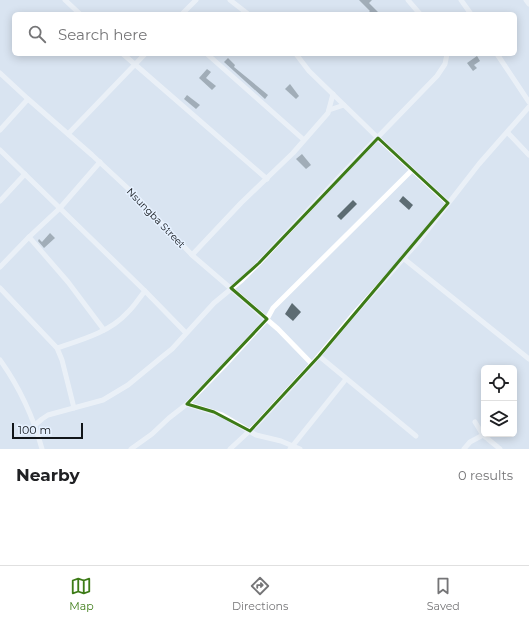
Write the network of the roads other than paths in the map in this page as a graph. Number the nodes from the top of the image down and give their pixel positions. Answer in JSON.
{"nodes":[{"id":1,"x":65,"y":0,"type":"edge"},
{"id":2,"x":196,"y":0,"type":"edge"},
{"id":3,"x":230,"y":0,"type":"edge"},
{"id":4,"x":408,"y":0,"type":"edge"},
{"id":5,"x":461,"y":0,"type":"edge"},
{"id":6,"x":526,"y":0,"type":"edge"},
{"id":7,"x":529,"y":4,"type":"edge"},
{"id":8,"x":78,"y":12,"type":"edge"},
{"id":9,"x":184,"y":12,"type":"edge"},
{"id":10,"x":245,"y":12,"type":"edge"},
{"id":11,"x":418,"y":12,"type":"edge"},
{"id":12,"x":469,"y":12,"type":"edge"},
{"id":13,"x":125,"y":56,"type":"edge"},
{"id":14,"x":143,"y":56,"type":"edge"},
{"id":15,"x":209,"y":56,"type":"edge"},
{"id":16,"x":298,"y":56,"type":"edge"},
{"id":17,"x":447,"y":56,"type":"edge"},
{"id":18,"x":498,"y":56,"type":"edge"},
{"id":19,"x":135,"y":65,"type":"junction"},
{"id":20,"x":0,"y":72,"type":"edge"},
{"id":21,"x":333,"y":94,"type":"junction"},
{"id":22,"x":28,"y":99,"type":"junction"},
{"id":23,"x":529,"y":102,"type":"edge"},
{"id":24,"x":344,"y":105,"type":"junction"},
{"id":25,"x":529,"y":107,"type":"edge"},
{"id":26,"x":329,"y":110,"type":"junction"},
{"id":27,"x":0,"y":130,"type":"edge"},
{"id":28,"x":508,"y":133,"type":"junction"},
{"id":29,"x":68,"y":134,"type":"junction"},
{"id":30,"x":378,"y":138,"type":"junction"},
{"id":31,"x":304,"y":140,"type":"junction"},
{"id":32,"x":0,"y":150,"type":"edge"},
{"id":33,"x":529,"y":155,"type":"edge"},
{"id":34,"x":100,"y":162,"type":"junction"},
{"id":35,"x":412,"y":170,"type":"junction"},
{"id":36,"x":25,"y":174,"type":"junction"},
{"id":37,"x":267,"y":178,"type":"junction"},
{"id":38,"x":0,"y":201,"type":"edge"},
{"id":39,"x":448,"y":203,"type":"junction"},
{"id":40,"x":60,"y":208,"type":"junction"},
{"id":41,"x":29,"y":237,"type":"junction"},
{"id":42,"x":192,"y":255,"type":"junction"},
{"id":43,"x":403,"y":258,"type":"junction"},
{"id":44,"x":0,"y":267,"type":"edge"},
{"id":45,"x":0,"y":288,"type":"edge"},
{"id":46,"x":231,"y":288,"type":"junction"},
{"id":47,"x":145,"y":291,"type":"junction"},
{"id":48,"x":267,"y":319,"type":"junction"},
{"id":49,"x":104,"y":330,"type":"junction"},
{"id":50,"x":186,"y":333,"type":"junction"},
{"id":51,"x":58,"y":348,"type":"junction"},
{"id":52,"x":319,"y":356,"type":"junction"},
{"id":53,"x":529,"y":359,"type":"edge"},
{"id":54,"x":0,"y":360,"type":"edge"},
{"id":55,"x":312,"y":364,"type":"junction"},
{"id":56,"x":346,"y":379,"type":"junction"},
{"id":57,"x":187,"y":404,"type":"junction"},
{"id":58,"x":74,"y":408,"type":"junction"},
{"id":59,"x":475,"y":422,"type":"dead end"},
{"id":60,"x":35,"y":425,"type":"junction"},
{"id":61,"x":250,"y":431,"type":"junction"},
{"id":62,"x":481,"y":432,"type":"edge"},
{"id":63,"x":416,"y":436,"type":"dead end"},
{"id":64,"x":481,"y":436,"type":"edge"},
{"id":65,"x":485,"y":437,"type":"edge"},
{"id":66,"x":291,"y":447,"type":"edge"},
{"id":67,"x":42,"y":449,"type":"edge"},
{"id":68,"x":131,"y":449,"type":"edge"},
{"id":69,"x":230,"y":449,"type":"edge"},
{"id":70,"x":300,"y":449,"type":"edge"},
{"id":71,"x":464,"y":449,"type":"edge"},
{"id":72,"x":500,"y":449,"type":"edge"}],
"edges":[{"from":1,"to":8,"type":"street"},
{"from":2,"to":9,"type":"street"},
{"from":3,"to":10,"type":"street"},
{"from":4,"to":11,"type":"street"},
{"from":5,"to":12,"type":"street"},
{"from":6,"to":7,"type":"street"},
{"from":13,"to":19,"type":"street"},
{"from":14,"to":19,"type":"street"},
{"from":15,"to":31,"type":"street"},
{"from":16,"to":21,"type":"street"},
{"from":17,"to":30,"type":"street"},
{"from":18,"to":23,"type":"street"},
{"from":19,"to":29,"type":"street"},
{"from":19,"to":37,"type":"street"},
{"from":20,"to":22,"type":"street","name":"Nsungba Street"},
{"from":21,"to":24,"type":"street"},
{"from":21,"to":26,"type":"street"},
{"from":22,"to":27,"type":"street"},
{"from":22,"to":29,"type":"street","name":"Nsungba Street"},
{"from":24,"to":26,"type":"street"},
{"from":24,"to":30,"type":"street"},
{"from":25,"to":28,"type":"street"},
{"from":26,"to":31,"type":"street"},
{"from":28,"to":33,"type":"street"},
{"from":28,"to":39,"type":"street"},
{"from":29,"to":34,"type":"street","name":"Nsungba Street"},
{"from":30,"to":35,"type":"street"},
{"from":30,"to":46,"type":"street"},
{"from":31,"to":37,"type":"street"},
{"from":32,"to":36,"type":"street"},
{"from":34,"to":40,"type":"street"},
{"from":34,"to":42,"type":"street","name":"Nsungba Street"},
{"from":35,"to":39,"type":"street"},
{"from":35,"to":48,"type":"street"},
{"from":36,"to":38,"type":"street"},
{"from":36,"to":40,"type":"street"},
{"from":37,"to":42,"type":"street"},
{"from":39,"to":43,"type":"street"},
{"from":40,"to":41,"type":"street"},
{"from":40,"to":47,"type":"street"},
{"from":41,"to":44,"type":"street"},
{"from":41,"to":49,"type":"street"},
{"from":42,"to":46,"type":"street","name":"Nsungba Street"},
{"from":43,"to":52,"type":"street"},
{"from":43,"to":53,"type":"street"},
{"from":45,"to":51,"type":"street"},
{"from":46,"to":48,"type":"street","name":"Nsungba Street"},
{"from":46,"to":50,"type":"street"},
{"from":47,"to":49,"type":"street"},
{"from":47,"to":50,"type":"street"},
{"from":48,"to":55,"type":"street","name":"Nsungba Street"},
{"from":48,"to":57,"type":"street"},
{"from":49,"to":51,"type":"street"},
{"from":50,"to":58,"type":"street"},
{"from":51,"to":58,"type":"street"},
{"from":52,"to":55,"type":"street"},
{"from":52,"to":56,"type":"street"},
{"from":54,"to":60,"type":"street"},
{"from":55,"to":61,"type":"street"},
{"from":56,"to":63,"type":"street"},
{"from":56,"to":66,"type":"street"},
{"from":57,"to":61,"type":"street"},
{"from":57,"to":68,"type":"street"},
{"from":58,"to":60,"type":"street"},
{"from":59,"to":62,"type":"street"},
{"from":60,"to":67,"type":"street"},
{"from":61,"to":66,"type":"street"},
{"from":61,"to":69,"type":"street"},
{"from":64,"to":71,"type":"street"},
{"from":65,"to":72,"type":"street"},
{"from":66,"to":70,"type":"street"}]}
